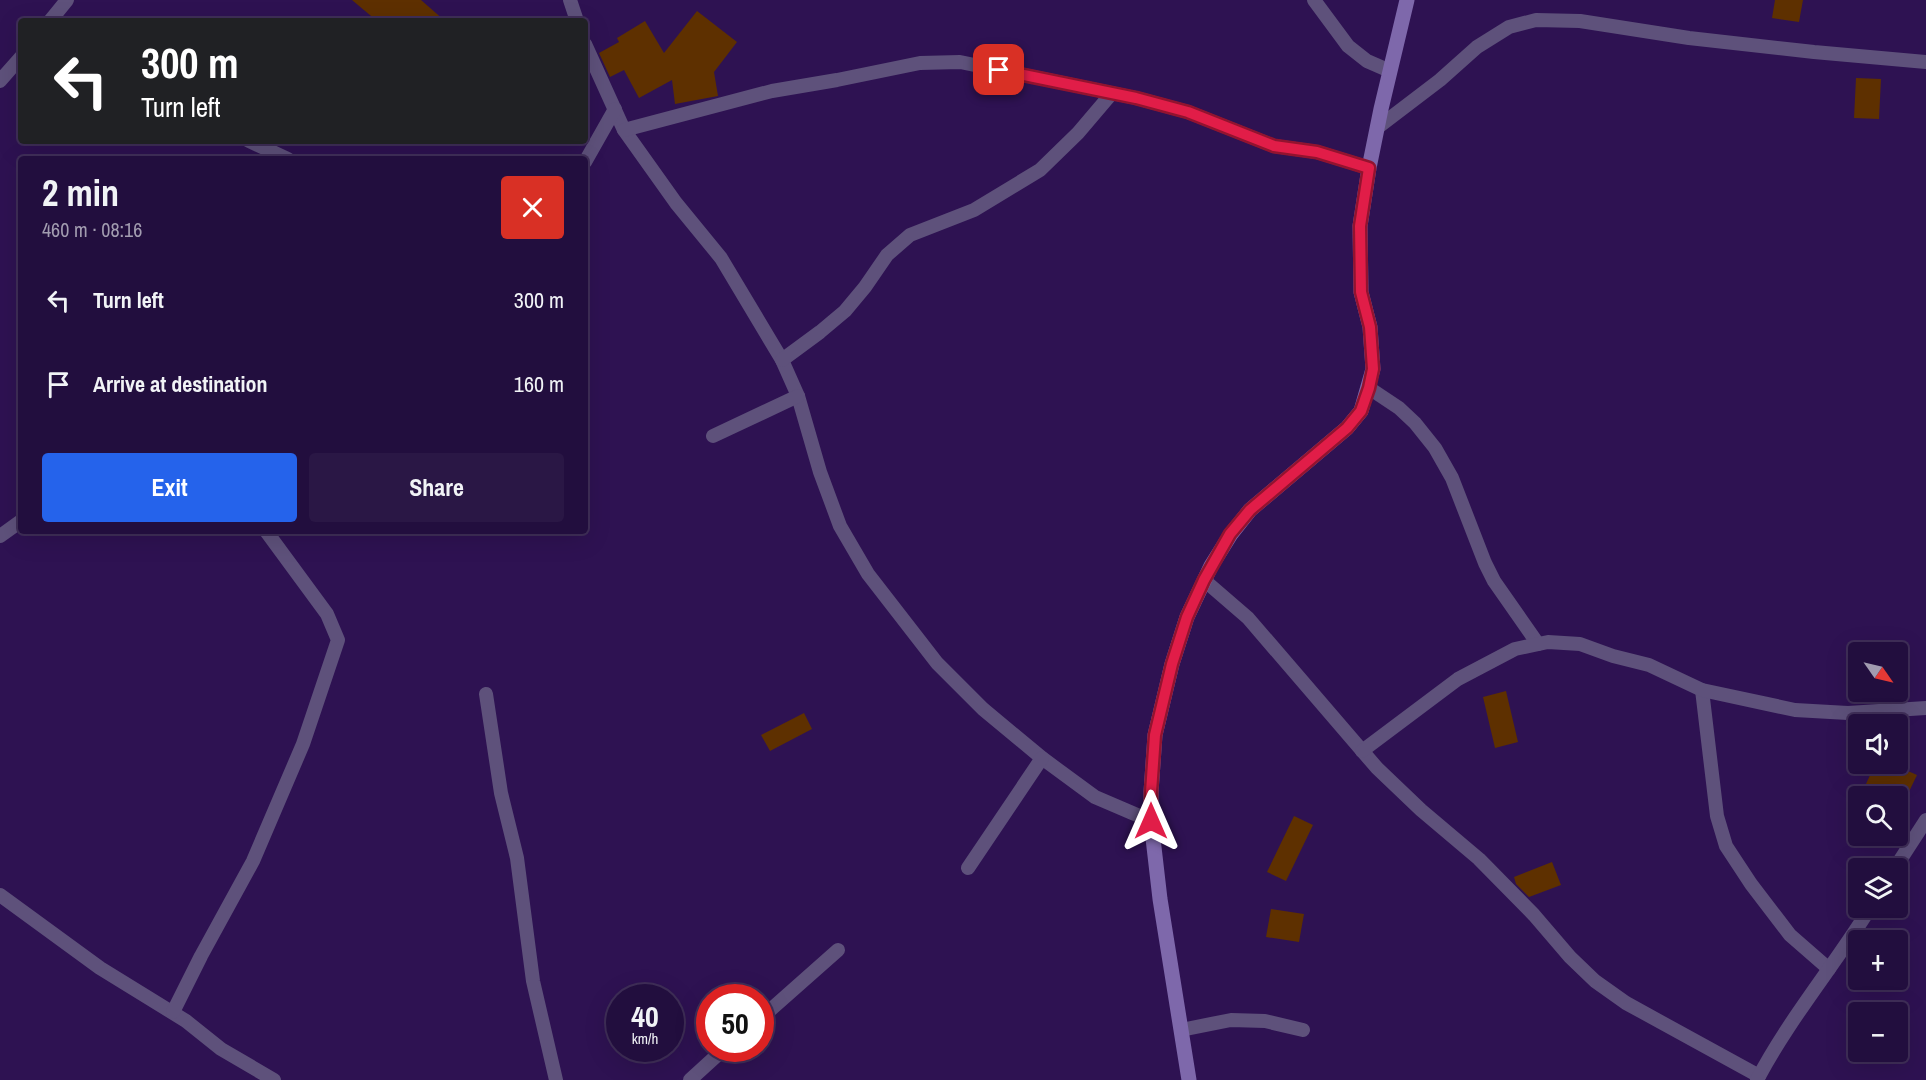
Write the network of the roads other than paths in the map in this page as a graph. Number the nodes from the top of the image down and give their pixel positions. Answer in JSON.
{"nodes":[{"id":1,"x":67,"y":0,"type":"edge"},
{"id":2,"x":570,"y":0,"type":"edge"},
{"id":3,"x":1314,"y":0,"type":"edge"},
{"id":4,"x":1407,"y":0,"type":"edge"},
{"id":5,"x":56,"y":18,"type":"edge"},
{"id":6,"x":576,"y":18,"type":"edge"},
{"id":7,"x":588,"y":51,"type":"edge"},
{"id":8,"x":18,"y":60,"type":"edge"},
{"id":9,"x":1926,"y":62,"type":"edge"},
{"id":10,"x":1390,"y":71,"type":"junction"},
{"id":11,"x":0,"y":81,"type":"edge"},
{"id":12,"x":1112,"y":93,"type":"junction"},
{"id":13,"x":615,"y":110,"type":"junction"},
{"id":14,"x":1377,"y":128,"type":"junction"},
{"id":15,"x":624,"y":130,"type":"junction"},
{"id":16,"x":256,"y":144,"type":"edge"},
{"id":17,"x":282,"y":156,"type":"edge"},
{"id":18,"x":588,"y":157,"type":"edge"},
{"id":19,"x":1369,"y":168,"type":"junction"},
{"id":20,"x":782,"y":360,"type":"junction"},
{"id":21,"x":1369,"y":388,"type":"junction"},
{"id":22,"x":798,"y":396,"type":"junction"},
{"id":23,"x":713,"y":436,"type":"dead end"},
{"id":24,"x":18,"y":523,"type":"edge"},
{"id":25,"x":268,"y":534,"type":"edge"},
{"id":26,"x":0,"y":536,"type":"edge"},
{"id":27,"x":1204,"y":580,"type":"junction"},
{"id":28,"x":1538,"y":644,"type":"junction"},
{"id":29,"x":1702,"y":690,"type":"junction"},
{"id":30,"x":486,"y":694,"type":"dead end"},
{"id":31,"x":1926,"y":708,"type":"edge"},
{"id":32,"x":1362,"y":751,"type":"junction"},
{"id":33,"x":1042,"y":758,"type":"junction"},
{"id":34,"x":1926,"y":820,"type":"edge"},
{"id":35,"x":1151,"y":821,"type":"junction"},
{"id":36,"x":1901,"y":858,"type":"edge"},
{"id":37,"x":968,"y":868,"type":"dead end"},
{"id":38,"x":0,"y":895,"type":"edge"},
{"id":39,"x":1864,"y":918,"type":"edge"},
{"id":40,"x":838,"y":950,"type":"dead end"},
{"id":41,"x":1829,"y":969,"type":"junction"},
{"id":42,"x":774,"y":1007,"type":"edge"},
{"id":43,"x":173,"y":1012,"type":"junction"},
{"id":44,"x":1181,"y":1030,"type":"junction"},
{"id":45,"x":1303,"y":1030,"type":"dead end"},
{"id":46,"x":710,"y":1062,"type":"edge"},
{"id":47,"x":1758,"y":1078,"type":"edge"},
{"id":48,"x":274,"y":1080,"type":"edge"},
{"id":49,"x":556,"y":1080,"type":"edge"},
{"id":50,"x":690,"y":1080,"type":"edge"},
{"id":51,"x":1189,"y":1080,"type":"edge"}],
"edges":[{"from":1,"to":5,"type":"street"},
{"from":2,"to":6,"type":"street"},
{"from":3,"to":10,"type":"street"},
{"from":4,"to":10,"type":"main road"},
{"from":7,"to":13,"type":"street"},
{"from":8,"to":11,"type":"street"},
{"from":9,"to":14,"type":"street"},
{"from":10,"to":14,"type":"main road"},
{"from":12,"to":15,"type":"street"},
{"from":12,"to":19,"type":"street"},
{"from":12,"to":20,"type":"street"},
{"from":13,"to":15,"type":"street"},
{"from":13,"to":18,"type":"street"},
{"from":14,"to":19,"type":"main road"},
{"from":15,"to":20,"type":"street"},
{"from":16,"to":17,"type":"street"},
{"from":19,"to":21,"type":"main road"},
{"from":20,"to":22,"type":"street"},
{"from":21,"to":27,"type":"main road"},
{"from":21,"to":28,"type":"street"},
{"from":22,"to":23,"type":"street"},
{"from":22,"to":33,"type":"street"},
{"from":24,"to":26,"type":"street"},
{"from":25,"to":43,"type":"street"},
{"from":27,"to":32,"type":"street"},
{"from":27,"to":35,"type":"main road"},
{"from":28,"to":29,"type":"street"},
{"from":28,"to":32,"type":"street"},
{"from":29,"to":31,"type":"street"},
{"from":29,"to":41,"type":"street"},
{"from":30,"to":49,"type":"street"},
{"from":32,"to":47,"type":"street"},
{"from":33,"to":35,"type":"street"},
{"from":33,"to":37,"type":"street"},
{"from":34,"to":36,"type":"street"},
{"from":35,"to":44,"type":"main road"},
{"from":38,"to":43,"type":"street"},
{"from":39,"to":41,"type":"street"},
{"from":40,"to":42,"type":"street"},
{"from":41,"to":47,"type":"street"},
{"from":43,"to":48,"type":"street"},
{"from":44,"to":45,"type":"street"},
{"from":44,"to":51,"type":"main road"},
{"from":46,"to":50,"type":"street"}]}
